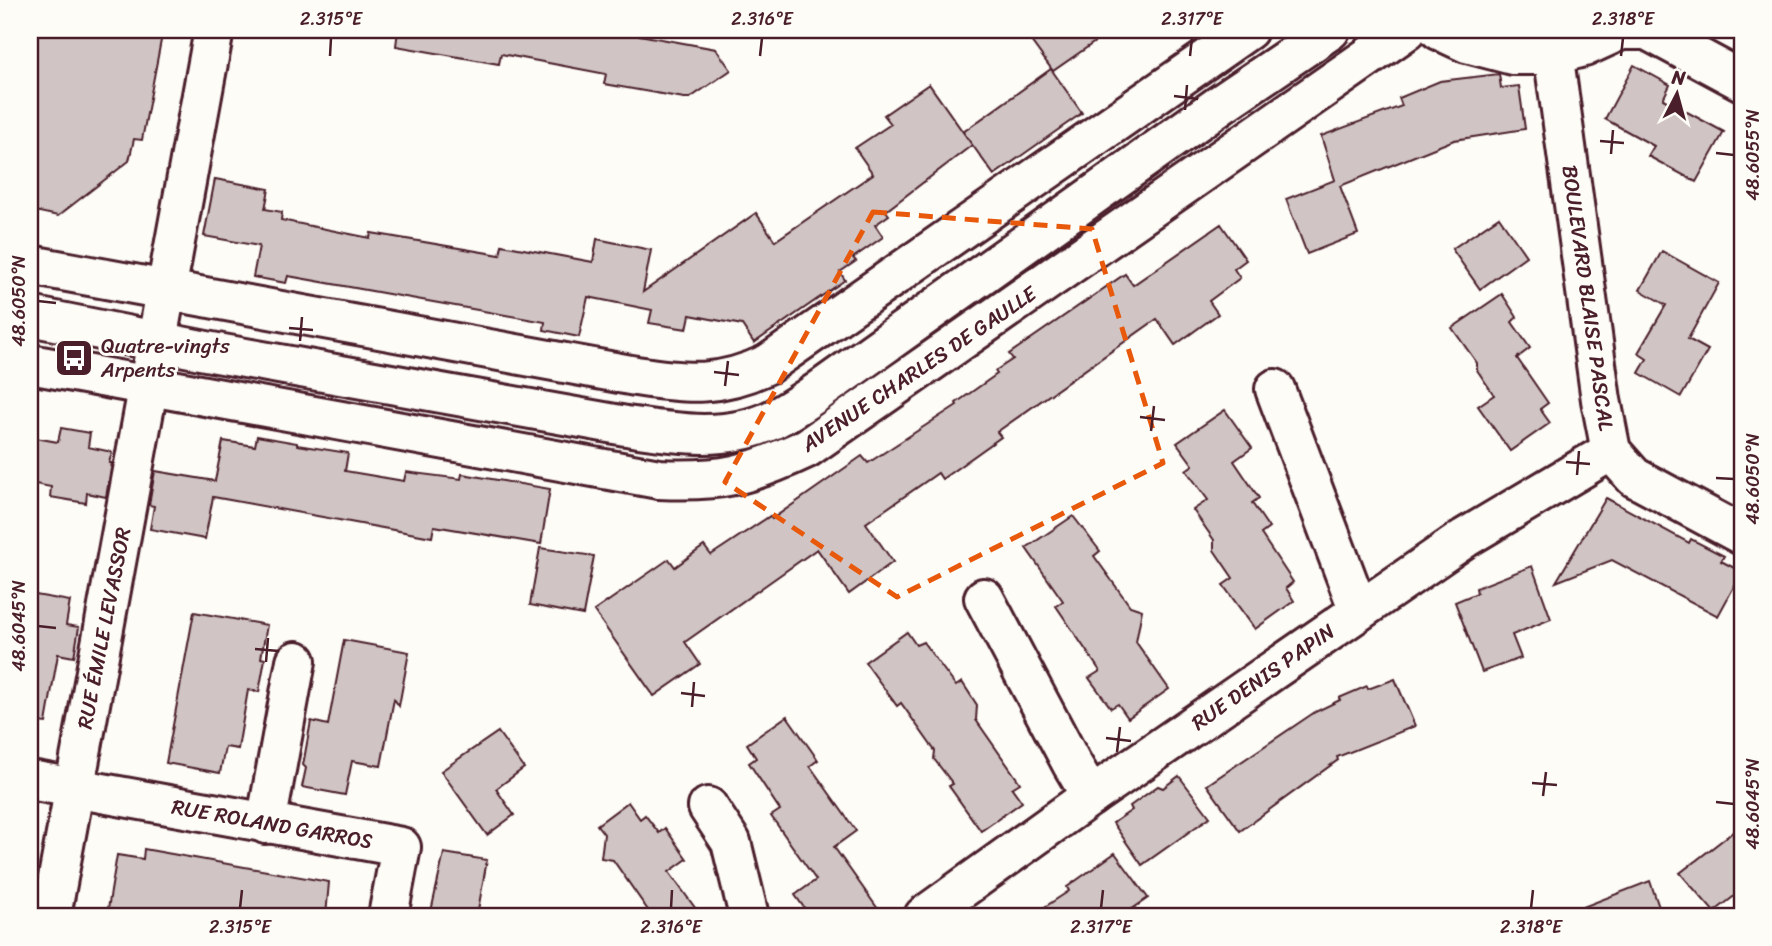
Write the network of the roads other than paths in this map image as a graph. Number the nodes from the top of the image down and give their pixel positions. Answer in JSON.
{"nodes":[{"id":1,"x":214,"y":30,"type":"edge"},
{"id":2,"x":1248,"y":30,"type":"edge"},
{"id":3,"x":1330,"y":30,"type":"edge"},
{"id":4,"x":1407,"y":30,"type":"edge"},
{"id":5,"x":1438,"y":30,"type":"edge"},
{"id":6,"x":1552,"y":42,"type":"edge"},
{"id":7,"x":1742,"y":81,"type":"edge"},
{"id":8,"x":30,"y":265,"type":"edge"},
{"id":9,"x":166,"y":291,"type":"junction"},
{"id":10,"x":30,"y":316,"type":"edge"},
{"id":11,"x":159,"y":341,"type":"junction"},
{"id":12,"x":30,"y":364,"type":"edge"},
{"id":13,"x":150,"y":386,"type":"junction"},
{"id":14,"x":1275,"y":389,"type":"dead end"},
{"id":15,"x":1611,"y":451,"type":"junction"},
{"id":16,"x":1742,"y":535,"type":"edge"},
{"id":17,"x":984,"y":598,"type":"dead end"},
{"id":18,"x":1359,"y":611,"type":"junction"},
{"id":19,"x":296,"y":661,"type":"dead end"},
{"id":20,"x":30,"y":780,"type":"edge"},
{"id":21,"x":74,"y":788,"type":"junction"},
{"id":22,"x":1091,"y":796,"type":"junction"},
{"id":23,"x":708,"y":807,"type":"dead end"},
{"id":24,"x":267,"y":824,"type":"junction"},
{"id":25,"x":51,"y":916,"type":"edge"},
{"id":26,"x":388,"y":916,"type":"edge"},
{"id":27,"x":749,"y":916,"type":"edge"},
{"id":28,"x":924,"y":916,"type":"edge"}],
"edges":[{"from":1,"to":9,"type":"street","name":"RUE ÉMILE LEVASSOR"},
{"from":2,"to":9,"type":"street"},
{"from":3,"to":11,"type":"street","name":"AVENUE CHARLES DE GAULLE"},
{"from":4,"to":13,"type":"street","name":"AVENUE CHARLES DE GAULLE"},
{"from":5,"to":6,"type":"street"},
{"from":6,"to":7,"type":"street"},
{"from":6,"to":15,"type":"street","name":"BOULEVARD BLAISE PASCAL"},
{"from":8,"to":9,"type":"street"},
{"from":9,"to":11,"type":"street","name":"RUE ÉMILE LEVASSOR"},
{"from":10,"to":11,"type":"street","name":"AVENUE CHARLES DE GAULLE"},
{"from":11,"to":13,"type":"street","name":"RUE ÉMILE LEVASSOR"},
{"from":12,"to":13,"type":"street","name":"AVENUE CHARLES DE GAULLE"},
{"from":13,"to":21,"type":"street","name":"RUE ÉMILE LEVASSOR"},
{"from":14,"to":18,"type":"street"},
{"from":15,"to":16,"type":"street","name":"BOULEVARD BLAISE PASCAL"},
{"from":15,"to":18,"type":"street","name":"RUE DENIS PAPIN"},
{"from":17,"to":22,"type":"street"},
{"from":18,"to":22,"type":"street","name":"RUE DENIS PAPIN"},
{"from":19,"to":24,"type":"street"},
{"from":20,"to":21,"type":"street","name":"RUE ROLAND GARROS"},
{"from":21,"to":24,"type":"street","name":"RUE ROLAND GARROS"},
{"from":21,"to":25,"type":"street","name":"RUE ÉMILE LEVASSOR"},
{"from":22,"to":28,"type":"street","name":"RUE DENIS PAPIN"},
{"from":23,"to":27,"type":"street"},
{"from":24,"to":26,"type":"street","name":"RUE ROLAND GARROS"}]}
